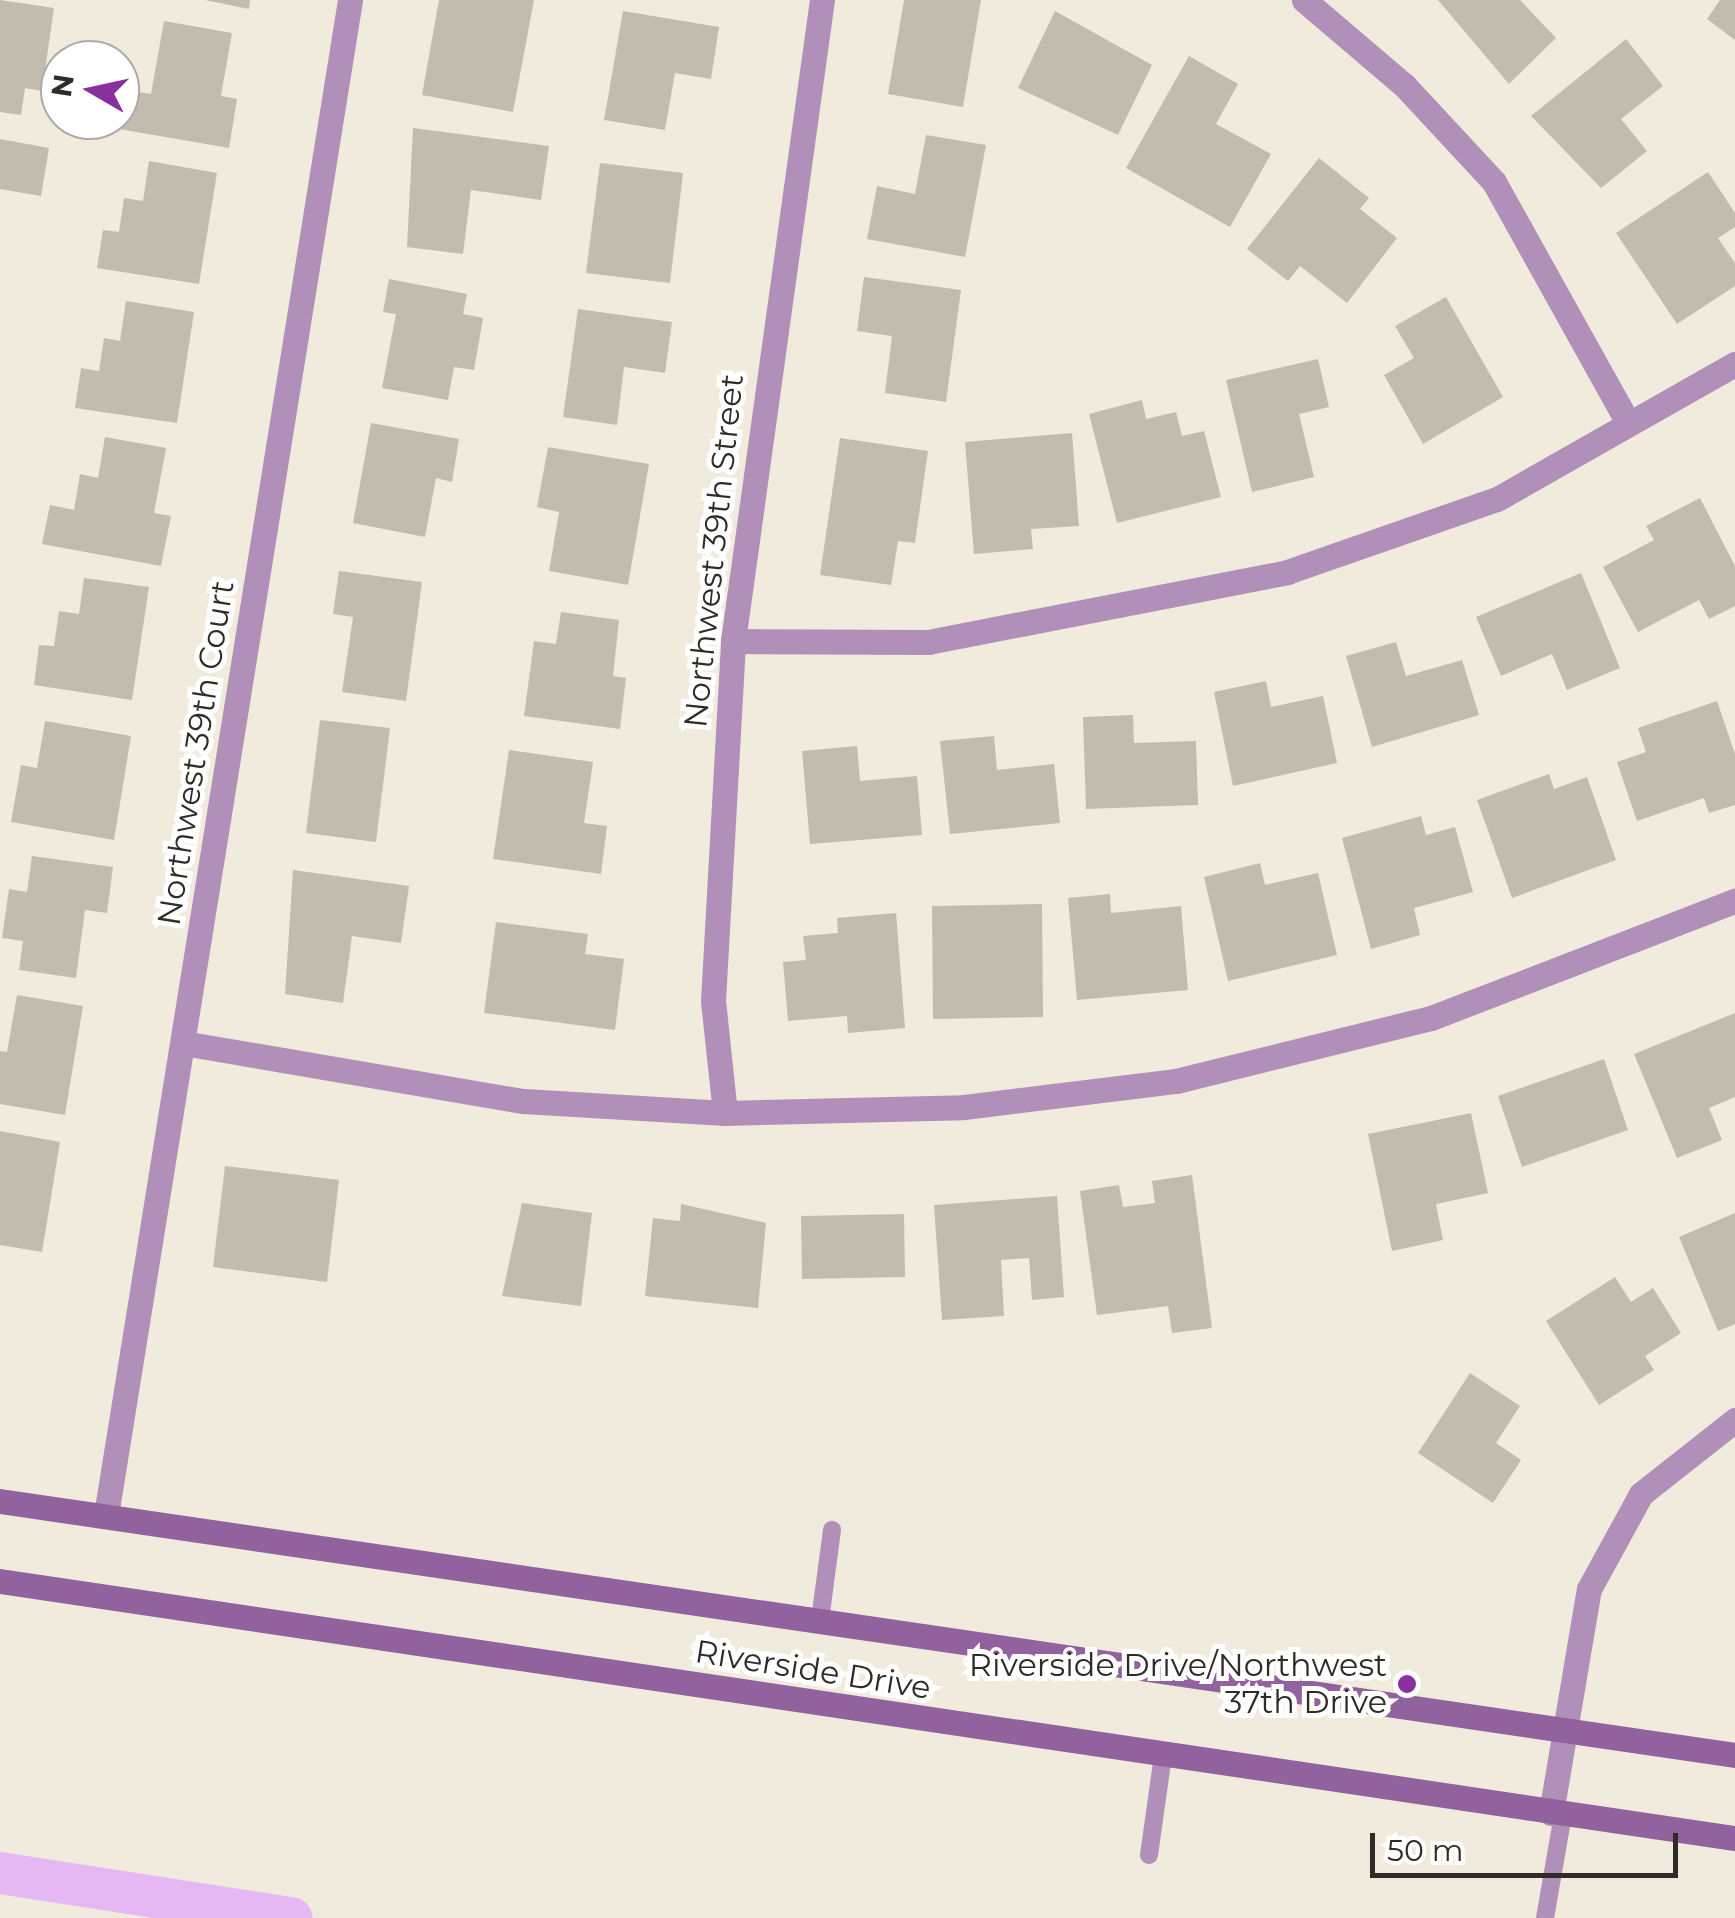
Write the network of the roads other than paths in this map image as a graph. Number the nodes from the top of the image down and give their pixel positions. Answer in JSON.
{"nodes":[{"id":1,"x":350,"y":0,"type":"edge"},
{"id":2,"x":822,"y":0,"type":"edge"},
{"id":3,"x":1304,"y":0,"type":"edge"},
{"id":4,"x":1735,"y":364,"type":"edge"},
{"id":5,"x":1628,"y":423,"type":"junction"},
{"id":6,"x":733,"y":641,"type":"junction"},
{"id":7,"x":1735,"y":901,"type":"edge"},
{"id":8,"x":183,"y":1044,"type":"junction"},
{"id":9,"x":724,"y":1112,"type":"junction"},
{"id":10,"x":1735,"y":1420,"type":"edge"},
{"id":11,"x":0,"y":1501,"type":"edge"},
{"id":12,"x":106,"y":1516,"type":"junction"},
{"id":13,"x":832,"y":1530,"type":"dead end"},
{"id":14,"x":0,"y":1580,"type":"edge"},
{"id":15,"x":820,"y":1620,"type":"junction"},
{"id":16,"x":1565,"y":1730,"type":"junction"},
{"id":17,"x":1735,"y":1755,"type":"edge"},
{"id":18,"x":1163,"y":1756,"type":"junction"},
{"id":19,"x":1557,"y":1814,"type":"junction"},
{"id":20,"x":1735,"y":1838,"type":"edge"},
{"id":21,"x":1150,"y":1855,"type":"dead end"},
{"id":22,"x":1545,"y":1918,"type":"edge"}],
"edges":[{"from":1,"to":8,"type":"street","name":"Northwest 39th Court"},
{"from":2,"to":6,"type":"street","name":"Northwest 39th Street"},
{"from":3,"to":5,"type":"street"},
{"from":4,"to":5,"type":"street"},
{"from":5,"to":6,"type":"street"},
{"from":6,"to":9,"type":"street","name":"Northwest 39th Street"},
{"from":7,"to":9,"type":"street"},
{"from":8,"to":9,"type":"street"},
{"from":8,"to":12,"type":"street","name":"Northwest 39th Court"},
{"from":10,"to":16,"type":"street"},
{"from":11,"to":12,"type":"street","name":"Riverside Drive"},
{"from":12,"to":15,"type":"street","name":"Riverside Drive"},
{"from":13,"to":15,"type":"lane"},
{"from":14,"to":18,"type":"street","name":"Riverside Drive"},
{"from":15,"to":16,"type":"street","name":"Riverside Drive"},
{"from":16,"to":17,"type":"street","name":"Riverside Drive"},
{"from":16,"to":19,"type":"street"},
{"from":18,"to":19,"type":"street","name":"Riverside Drive"},
{"from":18,"to":21,"type":"lane"},
{"from":19,"to":20,"type":"street","name":"Riverside Drive"},
{"from":19,"to":22,"type":"lane"}]}
